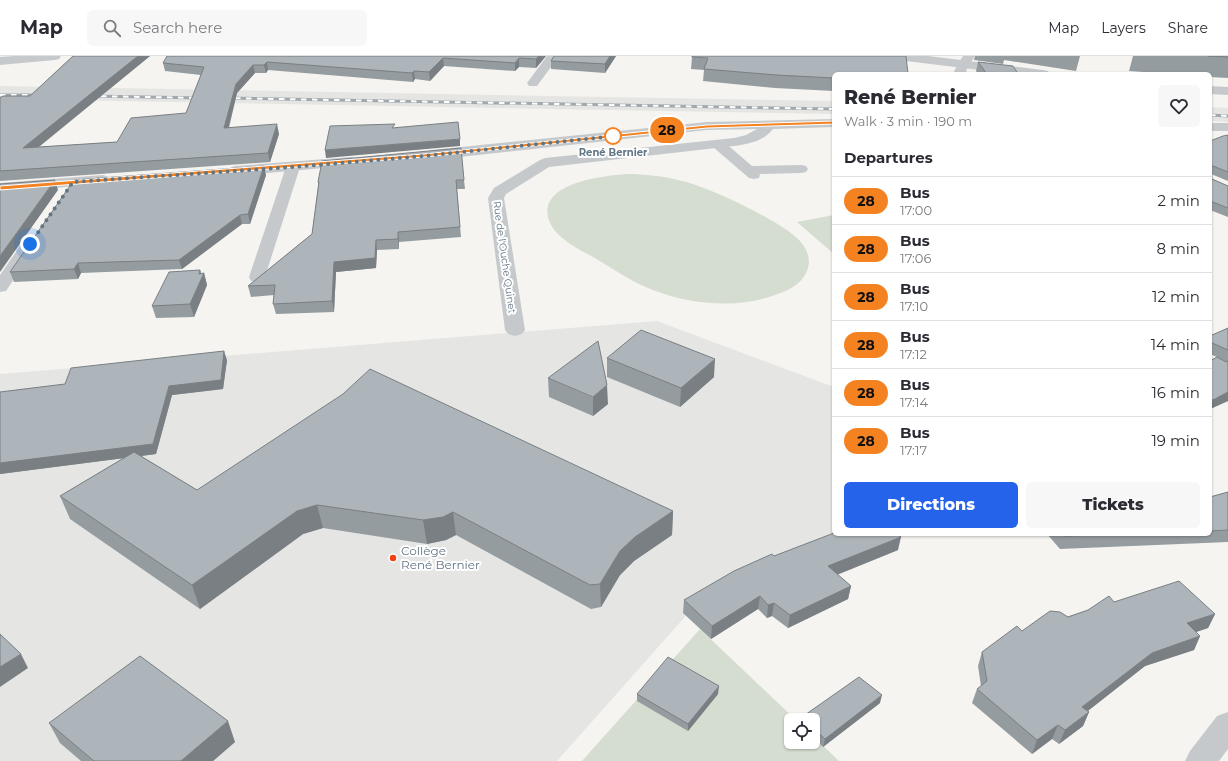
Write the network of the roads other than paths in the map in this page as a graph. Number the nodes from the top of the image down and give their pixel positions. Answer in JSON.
{"nodes":[{"id":1,"x":55,"y":56,"type":"edge"},
{"id":2,"x":553,"y":56,"type":"edge"},
{"id":3,"x":898,"y":56,"type":"edge"},
{"id":4,"x":0,"y":61,"type":"edge"},
{"id":5,"x":965,"y":65,"type":"edge"},
{"id":6,"x":1026,"y":72,"type":"edge"},
{"id":7,"x":533,"y":83,"type":"dead end"},
{"id":8,"x":1212,"y":90,"type":"edge"},
{"id":9,"x":1228,"y":91,"type":"edge"},
{"id":10,"x":832,"y":123,"type":"edge"},
{"id":11,"x":765,"y":124,"type":"junction"},
{"id":12,"x":1212,"y":127,"type":"edge"},
{"id":13,"x":1228,"y":127,"type":"edge"},
{"id":14,"x":718,"y":144,"type":"junction"},
{"id":15,"x":517,"y":146,"type":"junction"},
{"id":16,"x":416,"y":156,"type":"edge"},
{"id":17,"x":369,"y":160,"type":"edge"},
{"id":18,"x":545,"y":163,"type":"junction"},
{"id":19,"x":293,"y":167,"type":"junction"},
{"id":20,"x":801,"y":169,"type":"dead end"},
{"id":21,"x":224,"y":172,"type":"edge"},
{"id":22,"x":117,"y":179,"type":"edge"},
{"id":23,"x":73,"y":182,"type":"junction"},
{"id":24,"x":0,"y":188,"type":"edge"},
{"id":25,"x":60,"y":201,"type":"edge"},
{"id":26,"x":35,"y":238,"type":"edge"},
{"id":27,"x":256,"y":276,"type":"dead end"},
{"id":28,"x":0,"y":287,"type":"edge"},
{"id":29,"x":515,"y":330,"type":"dead end"},
{"id":30,"x":1228,"y":725,"type":"edge"},
{"id":31,"x":1201,"y":761,"type":"edge"}],
"edges":[{"from":1,"to":4,"type":"street"},
{"from":2,"to":7,"type":"lane"},
{"from":3,"to":5,"type":"street"},
{"from":5,"to":6,"type":"street"},
{"from":8,"to":9,"type":"street"},
{"from":10,"to":11,"type":"street"},
{"from":11,"to":14,"type":"street","name":"Rue de l'Ouche Quinet"},
{"from":11,"to":15,"type":"street"},
{"from":12,"to":13,"type":"street"},
{"from":14,"to":18,"type":"street","name":"Rue de l'Ouche Quinet"},
{"from":14,"to":20,"type":"lane"},
{"from":15,"to":16,"type":"street"},
{"from":15,"to":18,"type":"street","name":"Rue de l'Ouche Quinet"},
{"from":17,"to":19,"type":"street"},
{"from":18,"to":29,"type":"street","name":"Rue de l'Ouche Quinet"},
{"from":19,"to":21,"type":"street"},
{"from":19,"to":27,"type":"lane"},
{"from":22,"to":23,"type":"street"},
{"from":23,"to":24,"type":"street"},
{"from":23,"to":25,"type":"lane"},
{"from":26,"to":28,"type":"lane"},
{"from":30,"to":31,"type":"street"}]}
